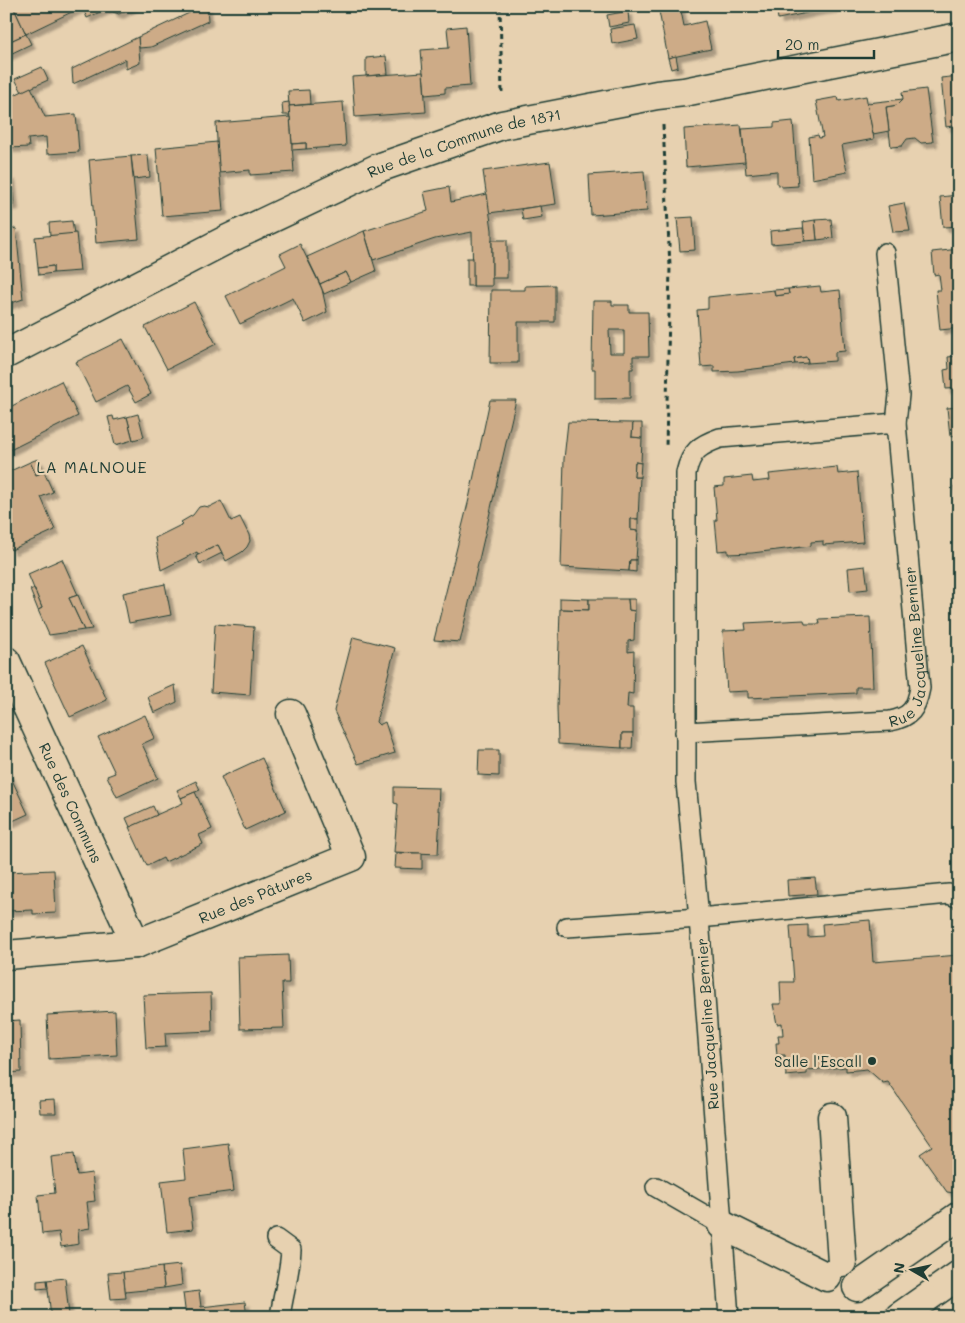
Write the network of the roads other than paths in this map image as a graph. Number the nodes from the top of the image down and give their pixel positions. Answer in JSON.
{"nodes":[{"id":1,"x":959,"y":37,"type":"edge"},
{"id":2,"x":885,"y":253,"type":"dead end"},
{"id":3,"x":6,"y":354,"type":"edge"},
{"id":4,"x":896,"y":423,"type":"junction"},
{"id":5,"x":6,"y":661,"type":"edge"},
{"id":6,"x":292,"y":714,"type":"dead end"},
{"id":7,"x":685,"y":732,"type":"junction"},
{"id":8,"x":959,"y":898,"type":"edge"},
{"id":9,"x":699,"y":918,"type":"junction"},
{"id":10,"x":567,"y":927,"type":"dead end"},
{"id":11,"x":136,"y":944,"type":"junction"},
{"id":12,"x":6,"y":955,"type":"edge"},
{"id":13,"x":832,"y":1117,"type":"dead end"},
{"id":14,"x":656,"y":1187,"type":"dead end"},
{"id":15,"x":959,"y":1216,"type":"edge"},
{"id":16,"x":722,"y":1225,"type":"junction"},
{"id":17,"x":276,"y":1239,"type":"dead end"},
{"id":18,"x":959,"y":1276,"type":"edge"},
{"id":19,"x":857,"y":1287,"type":"dead end"},
{"id":20,"x":280,"y":1317,"type":"edge"},
{"id":21,"x":730,"y":1317,"type":"edge"},
{"id":22,"x":899,"y":1317,"type":"edge"}],
"edges":[{"from":1,"to":3,"type":"street","name":"Rue de la Commune de 1871"},
{"from":2,"to":4,"type":"lane","name":"Rue Jacqueline Bernier"},
{"from":4,"to":7,"type":"lane","name":"Rue Jacqueline Bernier"},
{"from":4,"to":7,"type":"lane","name":"Rue Jacqueline Bernier"},
{"from":5,"to":11,"type":"street","name":"Rue des Communs"},
{"from":6,"to":11,"type":"street","name":"Rue des Pâtures"},
{"from":7,"to":9,"type":"lane","name":"Rue Jacqueline Bernier"},
{"from":8,"to":9,"type":"lane"},
{"from":9,"to":10,"type":"lane"},
{"from":9,"to":16,"type":"lane","name":"Rue Jacqueline Bernier"},
{"from":11,"to":12,"type":"street","name":"Rue des Pâtures"},
{"from":13,"to":16,"type":"street"},
{"from":14,"to":16,"type":"lane"},
{"from":15,"to":19,"type":"street"},
{"from":16,"to":21,"type":"lane","name":"Rue Jacqueline Bernier"},
{"from":17,"to":20,"type":"lane"},
{"from":18,"to":22,"type":"street"}]}
